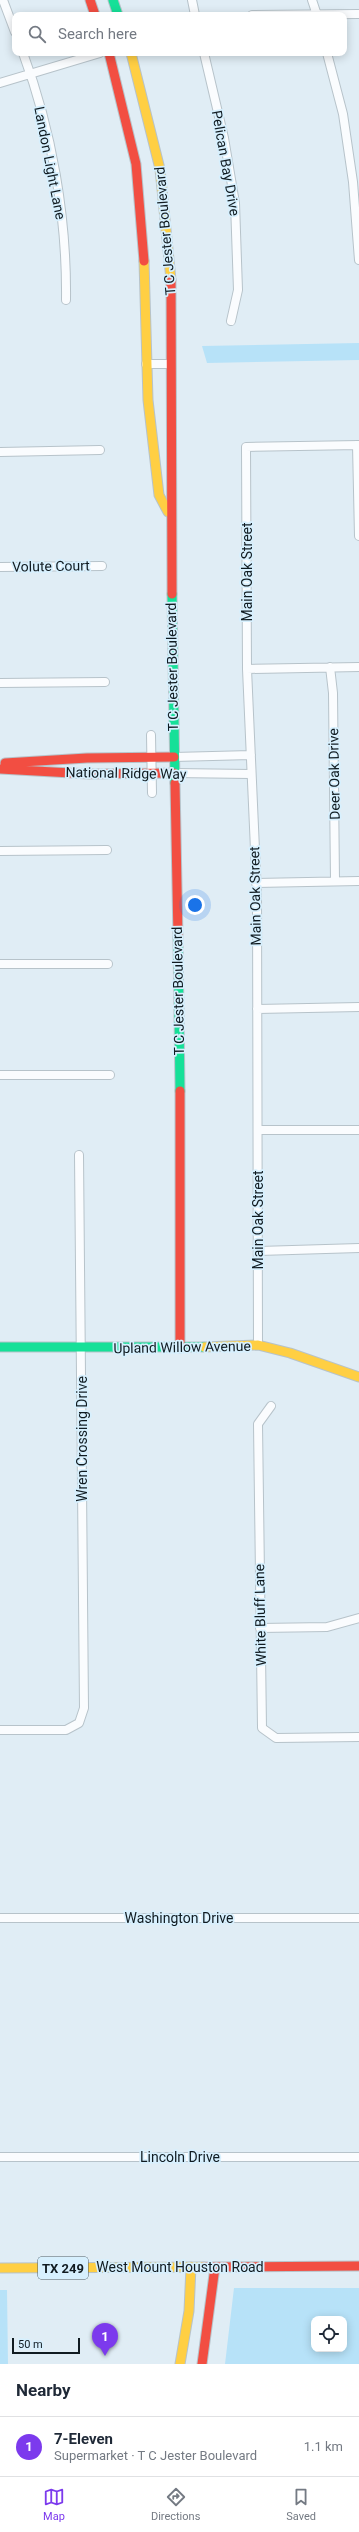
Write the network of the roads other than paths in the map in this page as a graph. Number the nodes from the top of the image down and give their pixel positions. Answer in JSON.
{"nodes":[{"id":1,"x":3,"y":0,"type":"edge"},
{"id":2,"x":90,"y":0,"type":"edge"},
{"id":3,"x":113,"y":0,"type":"edge"},
{"id":4,"x":192,"y":0,"type":"edge"},
{"id":5,"x":312,"y":0,"type":"edge"},
{"id":6,"x":94,"y":12,"type":"edge"},
{"id":7,"x":117,"y":12,"type":"edge"},
{"id":8,"x":194,"y":12,"type":"edge"},
{"id":9,"x":316,"y":12,"type":"edge"},
{"id":10,"x":347,"y":14,"type":"edge"},
{"id":11,"x":359,"y":14,"type":"edge"},
{"id":12,"x":12,"y":24,"type":"edge"},
{"id":13,"x":24,"y":56,"type":"edge"},
{"id":14,"x":90,"y":56,"type":"edge"},
{"id":15,"x":110,"y":56,"type":"edge"},
{"id":16,"x":132,"y":56,"type":"edge"},
{"id":17,"x":205,"y":56,"type":"edge"},
{"id":18,"x":328,"y":56,"type":"edge"},
{"id":19,"x":30,"y":73,"type":"junction"},
{"id":20,"x":0,"y":83,"type":"edge"},
{"id":21,"x":359,"y":260,"type":"edge"},
{"id":22,"x":66,"y":300,"type":"dead end"},
{"id":23,"x":231,"y":320,"type":"dead end"},
{"id":24,"x":146,"y":364,"type":"junction"},
{"id":25,"x":171,"y":364,"type":"junction"},
{"id":26,"x":358,"y":445,"type":"edge"},
{"id":27,"x":100,"y":450,"type":"dead end"},
{"id":28,"x":0,"y":452,"type":"edge"},
{"id":29,"x":170,"y":515,"type":"junction"},
{"id":30,"x":359,"y":536,"type":"edge"},
{"id":31,"x":102,"y":566,"type":"dead end"},
{"id":32,"x":0,"y":567,"type":"edge"},
{"id":33,"x":330,"y":667,"type":"junction"},
{"id":34,"x":359,"y":667,"type":"edge"},
{"id":35,"x":247,"y":669,"type":"junction"},
{"id":36,"x":104,"y":682,"type":"dead end"},
{"id":37,"x":0,"y":683,"type":"edge"},
{"id":38,"x":151,"y":735,"type":"dead end"},
{"id":39,"x":251,"y":755,"type":"junction"},
{"id":40,"x":151,"y":757,"type":"junction"},
{"id":41,"x":174,"y":757,"type":"junction"},
{"id":42,"x":0,"y":763,"type":"edge"},
{"id":43,"x":0,"y":769,"type":"edge"},
{"id":44,"x":151,"y":774,"type":"junction"},
{"id":45,"x":174,"y":774,"type":"junction"},
{"id":46,"x":251,"y":774,"type":"junction"},
{"id":47,"x":152,"y":793,"type":"dead end"},
{"id":48,"x":107,"y":850,"type":"dead end"},
{"id":49,"x":0,"y":851,"type":"edge"},
{"id":50,"x":335,"y":881,"type":"junction"},
{"id":51,"x":359,"y":881,"type":"edge"},
{"id":52,"x":256,"y":883,"type":"junction"},
{"id":53,"x":0,"y":964,"type":"edge"},
{"id":54,"x":108,"y":964,"type":"dead end"},
{"id":55,"x":359,"y":1008,"type":"edge"},
{"id":56,"x":257,"y":1010,"type":"junction"},
{"id":57,"x":0,"y":1075,"type":"edge"},
{"id":58,"x":110,"y":1075,"type":"dead end"},
{"id":59,"x":258,"y":1130,"type":"junction"},
{"id":60,"x":359,"y":1130,"type":"edge"},
{"id":61,"x":80,"y":1155,"type":"dead end"},
{"id":62,"x":359,"y":1248,"type":"edge"},
{"id":63,"x":259,"y":1251,"type":"junction"},
{"id":64,"x":258,"y":1345,"type":"junction"},
{"id":65,"x":0,"y":1347,"type":"edge"},
{"id":66,"x":82,"y":1348,"type":"junction"},
{"id":67,"x":180,"y":1348,"type":"junction"},
{"id":68,"x":359,"y":1377,"type":"edge"},
{"id":69,"x":271,"y":1406,"type":"dead end"},
{"id":70,"x":359,"y":1618,"type":"edge"},
{"id":71,"x":260,"y":1628,"type":"junction"},
{"id":72,"x":0,"y":1730,"type":"edge"},
{"id":73,"x":359,"y":1737,"type":"edge"},
{"id":74,"x":0,"y":1918,"type":"edge"},
{"id":75,"x":359,"y":1918,"type":"edge"},
{"id":76,"x":0,"y":2157,"type":"edge"},
{"id":77,"x":359,"y":2157,"type":"edge"},
{"id":78,"x":359,"y":2266,"type":"edge"},
{"id":79,"x":191,"y":2267,"type":"junction"},
{"id":80,"x":215,"y":2267,"type":"junction"},
{"id":81,"x":0,"y":2268,"type":"edge"},
{"id":82,"x":180,"y":2364,"type":"edge"},
{"id":83,"x":202,"y":2364,"type":"edge"}],
"edges":[{"from":1,"to":12,"type":"street"},
{"from":2,"to":6,"type":"street"},
{"from":3,"to":7,"type":"street"},
{"from":4,"to":8,"type":"street"},
{"from":5,"to":9,"type":"street"},
{"from":10,"to":11,"type":"street"},
{"from":13,"to":19,"type":"street","name":"Landon Light Lane"},
{"from":14,"to":19,"type":"street"},
{"from":15,"to":24,"type":"street","name":"T C Jester Boulevard"},
{"from":16,"to":25,"type":"street","name":"T C Jester Boulevard"},
{"from":17,"to":23,"type":"street","name":"Pelican Bay Drive"},
{"from":18,"to":21,"type":"street"},
{"from":19,"to":20,"type":"street"},
{"from":19,"to":22,"type":"street","name":"Landon Light Lane"},
{"from":24,"to":25,"type":"street"},
{"from":24,"to":29,"type":"street","name":"T C Jester Boulevard"},
{"from":25,"to":29,"type":"street","name":"T C Jester Boulevard"},
{"from":26,"to":30,"type":"street"},
{"from":26,"to":35,"type":"street","name":"Main Oak Street"},
{"from":27,"to":28,"type":"street"},
{"from":29,"to":41,"type":"street","name":"T C Jester Boulevard"},
{"from":31,"to":32,"type":"street","name":"Volute Court"},
{"from":33,"to":34,"type":"street"},
{"from":33,"to":35,"type":"street"},
{"from":33,"to":50,"type":"street","name":"Deer Oak Drive"},
{"from":35,"to":39,"type":"street","name":"Main Oak Street"},
{"from":36,"to":37,"type":"street"},
{"from":38,"to":40,"type":"street","name":"T C Jester Boulevard"},
{"from":39,"to":41,"type":"street","name":"National Ridge Way"},
{"from":39,"to":46,"type":"street","name":"Main Oak Street"},
{"from":40,"to":41,"type":"street","name":"National Ridge Way"},
{"from":40,"to":42,"type":"street","name":"National Ridge Way"},
{"from":40,"to":44,"type":"street","name":"T C Jester Boulevard"},
{"from":41,"to":45,"type":"street","name":"T C Jester Boulevard"},
{"from":43,"to":44,"type":"street","name":"National Ridge Way"},
{"from":44,"to":45,"type":"street","name":"National Ridge Way"},
{"from":44,"to":47,"type":"street","name":"T C Jester Boulevard"},
{"from":45,"to":46,"type":"street","name":"National Ridge Way"},
{"from":45,"to":67,"type":"street","name":"T C Jester Boulevard"},
{"from":46,"to":52,"type":"street","name":"Main Oak Street"},
{"from":48,"to":49,"type":"street"},
{"from":50,"to":51,"type":"street"},
{"from":50,"to":52,"type":"street"},
{"from":52,"to":56,"type":"street","name":"Main Oak Street"},
{"from":53,"to":54,"type":"street"},
{"from":55,"to":56,"type":"street"},
{"from":56,"to":59,"type":"street","name":"Main Oak Street"},
{"from":57,"to":58,"type":"street"},
{"from":59,"to":60,"type":"street"},
{"from":59,"to":63,"type":"street","name":"Main Oak Street"},
{"from":61,"to":66,"type":"street","name":"Wren Crossing Drive"},
{"from":62,"to":63,"type":"street"},
{"from":63,"to":64,"type":"street","name":"Main Oak Street"},
{"from":64,"to":67,"type":"street","name":"Upland Willow Avenue"},
{"from":64,"to":68,"type":"street","name":"Upland Willow Avenue"},
{"from":65,"to":66,"type":"street","name":"Upland Willow Avenue"},
{"from":66,"to":67,"type":"street","name":"Upland Willow Avenue"},
{"from":66,"to":72,"type":"street","name":"Wren Crossing Drive"},
{"from":69,"to":71,"type":"street","name":"White Bluff Lane"},
{"from":70,"to":71,"type":"street"},
{"from":71,"to":73,"type":"street","name":"White Bluff Lane"},
{"from":74,"to":75,"type":"street","name":"Washington Drive"},
{"from":76,"to":77,"type":"street","name":"Lincoln Drive"},
{"from":78,"to":80,"type":"street","name":"West Mount Houston Road","number":"TX 249"},
{"from":79,"to":80,"type":"street","name":"West Mount Houston Road","number":"TX 249"},
{"from":79,"to":81,"type":"street","name":"West Mount Houston Road","number":"TX 249"},
{"from":79,"to":82,"type":"street"},
{"from":80,"to":83,"type":"street"}]}
